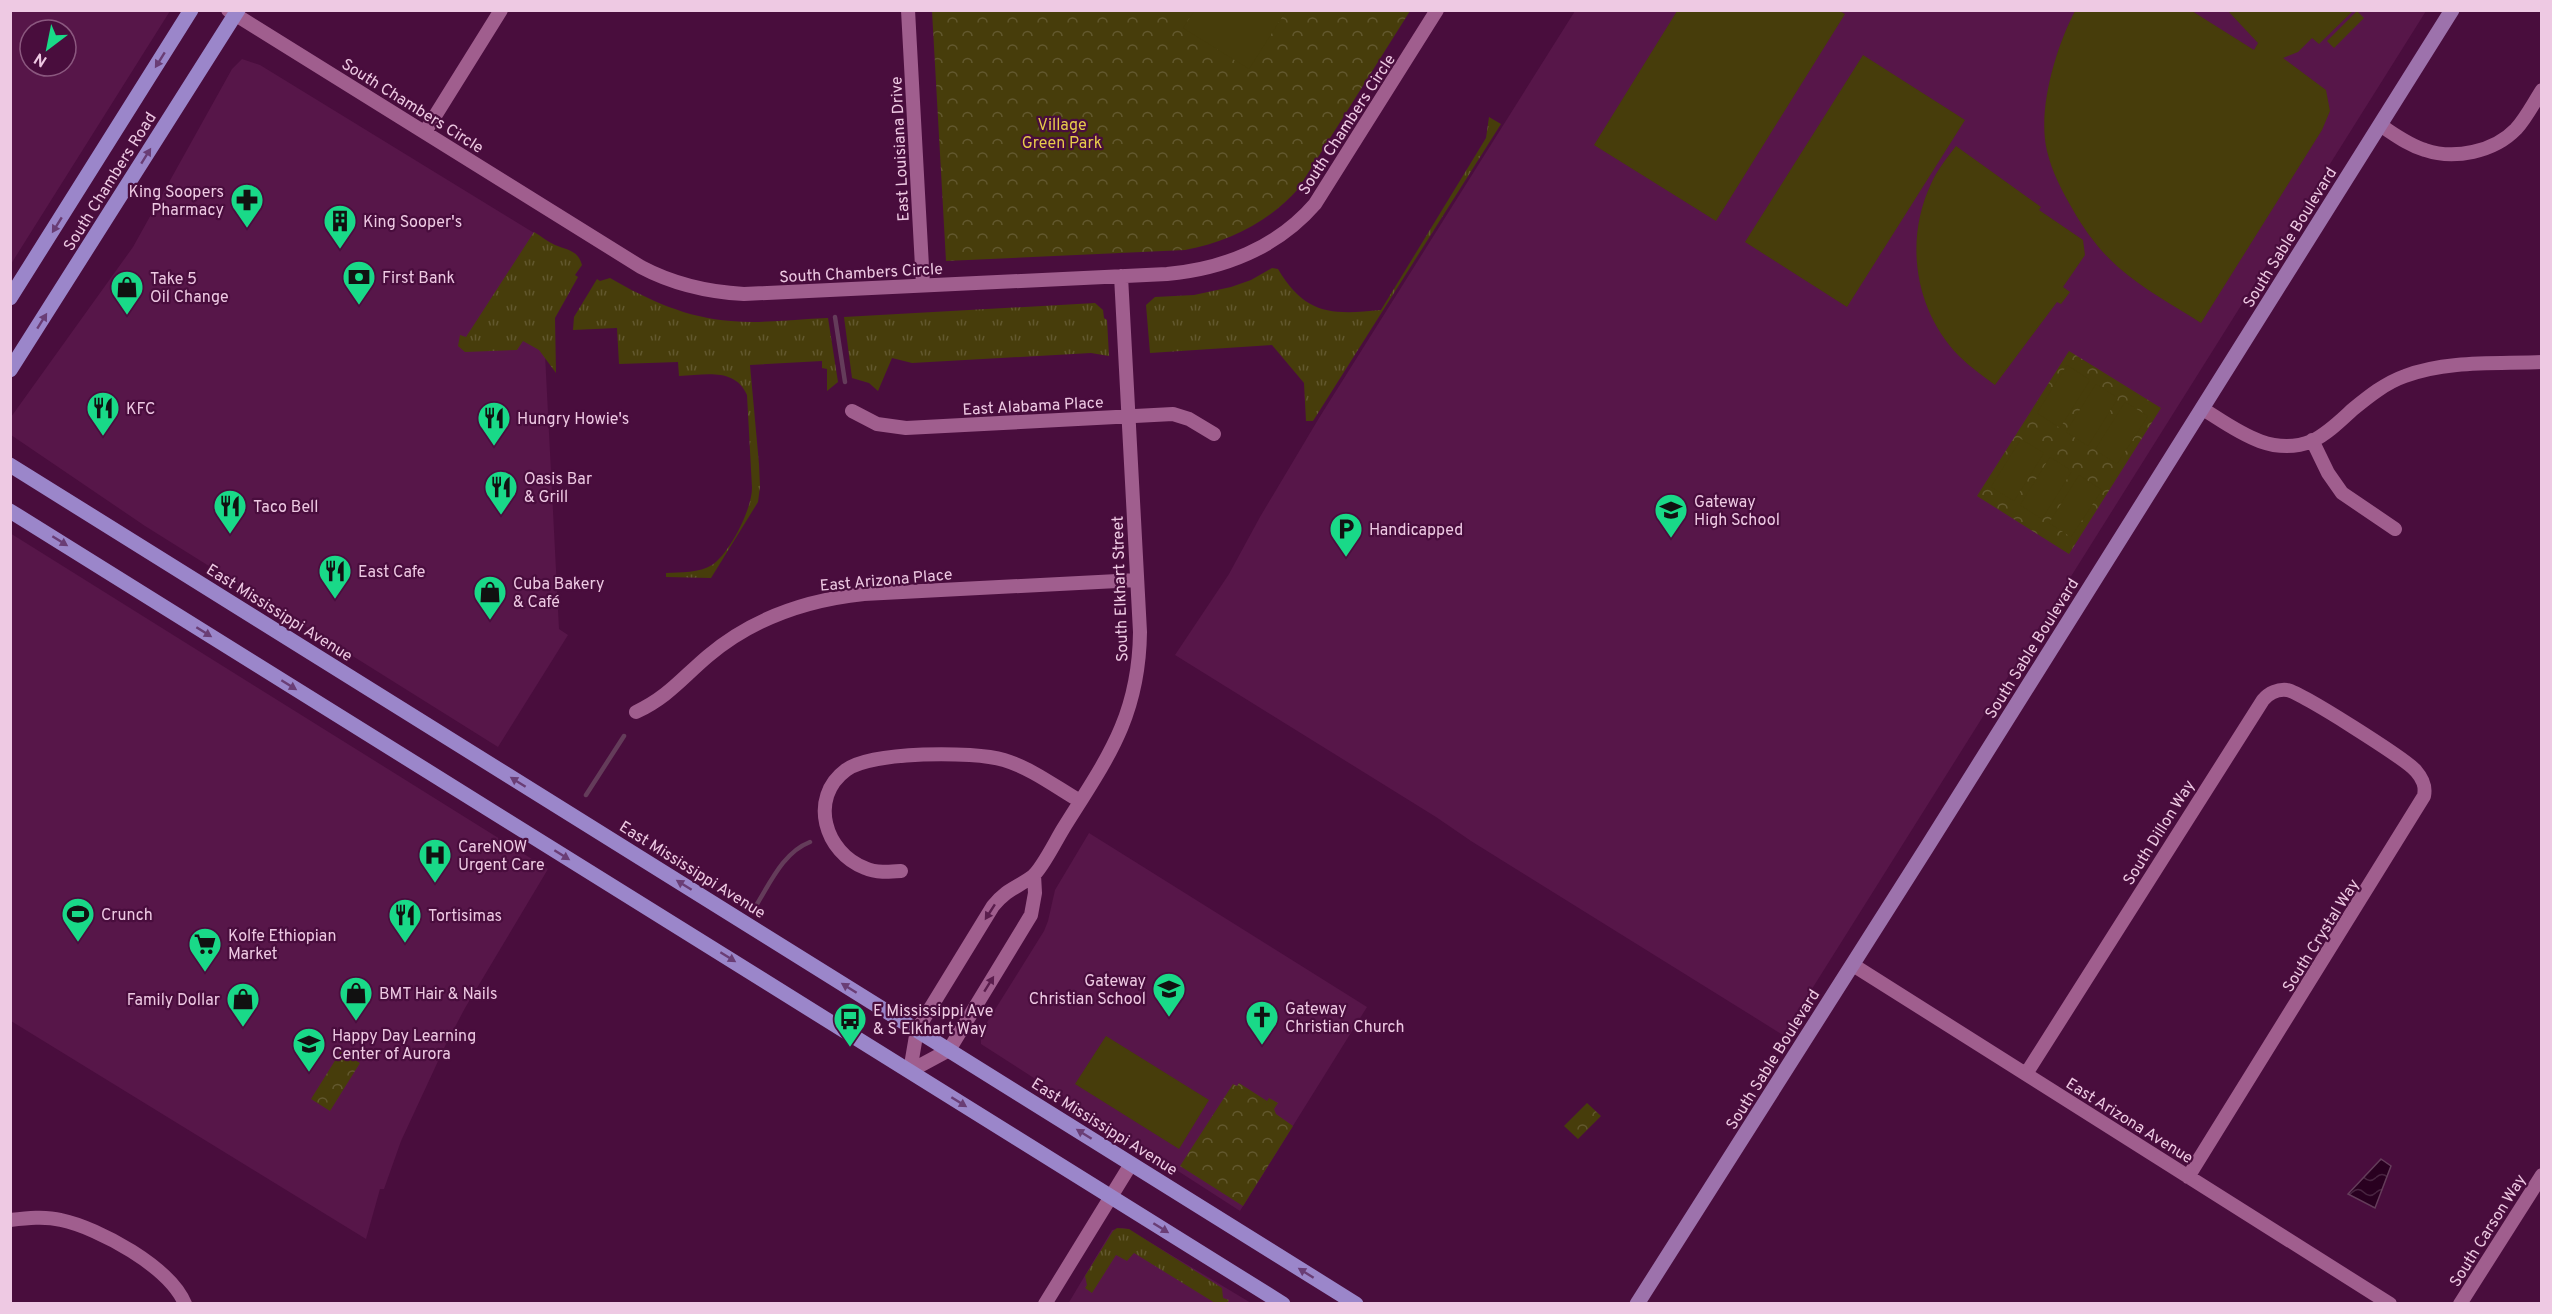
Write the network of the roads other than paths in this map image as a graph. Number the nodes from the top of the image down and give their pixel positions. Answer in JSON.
{"nodes":[{"id":1,"x":191,"y":10,"type":"edge"},
{"id":2,"x":501,"y":10,"type":"edge"},
{"id":3,"x":908,"y":10,"type":"edge"},
{"id":4,"x":1437,"y":10,"type":"edge"},
{"id":5,"x":2452,"y":10,"type":"edge"},
{"id":6,"x":234,"y":12,"type":"edge"},
{"id":7,"x":2541,"y":90,"type":"edge"},
{"id":8,"x":2380,"y":125,"type":"junction"},
{"id":9,"x":425,"y":132,"type":"junction"},
{"id":10,"x":1121,"y":276,"type":"junction"},
{"id":11,"x":923,"y":285,"type":"junction"},
{"id":12,"x":10,"y":298,"type":"edge"},
{"id":13,"x":2541,"y":362,"type":"edge"},
{"id":14,"x":10,"y":370,"type":"edge"},
{"id":15,"x":2203,"y":409,"type":"junction"},
{"id":16,"x":852,"y":411,"type":"dead end"},
{"id":17,"x":1129,"y":416,"type":"junction"},
{"id":18,"x":1214,"y":434,"type":"dead end"},
{"id":19,"x":2312,"y":440,"type":"junction"},
{"id":20,"x":10,"y":465,"type":"edge"},
{"id":21,"x":10,"y":511,"type":"edge"},
{"id":22,"x":2395,"y":529,"type":"dead end"},
{"id":23,"x":1137,"y":580,"type":"junction"},
{"id":24,"x":636,"y":712,"type":"dead end"},
{"id":25,"x":2356,"y":729,"type":"joint"},
{"id":26,"x":1080,"y":801,"type":"junction"},
{"id":27,"x":901,"y":871,"type":"dead end"},
{"id":28,"x":1034,"y":875,"type":"junction"},
{"id":29,"x":1853,"y":965,"type":"junction"},
{"id":30,"x":917,"y":1030,"type":"junction"},
{"id":31,"x":949,"y":1050,"type":"junction"},
{"id":32,"x":909,"y":1071,"type":"junction"},
{"id":33,"x":2026,"y":1074,"type":"junction"},
{"id":34,"x":1131,"y":1164,"type":"junction"},
{"id":35,"x":2541,"y":1175,"type":"edge"},
{"id":36,"x":2188,"y":1177,"type":"junction"},
{"id":37,"x":1111,"y":1197,"type":"junction"},
{"id":38,"x":10,"y":1220,"type":"edge"},
{"id":39,"x":185,"y":1304,"type":"edge"},
{"id":40,"x":1045,"y":1304,"type":"edge"},
{"id":41,"x":1283,"y":1304,"type":"edge"},
{"id":42,"x":1356,"y":1304,"type":"edge"},
{"id":43,"x":1637,"y":1304,"type":"edge"},
{"id":44,"x":2390,"y":1304,"type":"edge"},
{"id":45,"x":2460,"y":1304,"type":"edge"}],
"edges":[{"from":1,"to":12,"type":"main road","name":"South Chambers Road","one_way":true},
{"from":2,"to":9,"type":"street"},
{"from":3,"to":11,"type":"street","name":"East Louisiana Drive"},
{"from":4,"to":10,"type":"street","name":"South Chambers Circle"},
{"from":5,"to":8,"type":"street","name":"South Sable Boulevard"},
{"from":6,"to":9,"type":"street","name":"South Chambers Circle"},
{"from":14,"to":6,"type":"main road","name":"South Chambers Road","one_way":true},
{"from":7,"to":8,"type":"street"},
{"from":8,"to":15,"type":"street","name":"South Sable Boulevard"},
{"from":9,"to":11,"type":"street","name":"South Chambers Circle"},
{"from":10,"to":11,"type":"street","name":"South Chambers Circle"},
{"from":10,"to":17,"type":"street","name":"South Elkhart Street"},
{"from":13,"to":19,"type":"street"},
{"from":15,"to":19,"type":"street"},
{"from":15,"to":29,"type":"street","name":"South Sable Boulevard"},
{"from":16,"to":17,"type":"street","name":"East Alabama Place"},
{"from":17,"to":18,"type":"street","name":"East Alabama Place"},
{"from":17,"to":23,"type":"street","name":"South Elkhart Street"},
{"from":19,"to":22,"type":"street"},
{"from":30,"to":20,"type":"main road","name":"East Mississippi Avenue","one_way":true},
{"from":21,"to":32,"type":"main road","one_way":true},
{"from":23,"to":24,"type":"street","name":"East Arizona Place"},
{"from":23,"to":26,"type":"street","name":"South Elkhart Street"},
{"from":25,"to":33,"type":"street","name":"South Dillon Way"},
{"from":25,"to":36,"type":"street","name":"South Crystal Way"},
{"from":26,"to":27,"type":"street"},
{"from":26,"to":28,"type":"street","name":"South Elkhart Street"},
{"from":28,"to":30,"type":"street","name":"South Elkhart Street","one_way":true},
{"from":31,"to":28,"type":"street","name":"South Elkhart Street","one_way":true},
{"from":29,"to":33,"type":"street","name":"East Arizona Avenue"},
{"from":29,"to":43,"type":"street","name":"South Sable Boulevard"},
{"from":30,"to":31,"type":"main road","name":"East Mississippi Avenue"},
{"from":30,"to":32,"type":"street"},
{"from":31,"to":32,"type":"street"},
{"from":34,"to":31,"type":"main road","name":"East Mississippi Avenue","one_way":true},
{"from":32,"to":37,"type":"main road","one_way":true},
{"from":33,"to":36,"type":"street","name":"East Arizona Avenue"},
{"from":34,"to":37,"type":"street"},
{"from":42,"to":34,"type":"main road","name":"East Mississippi Avenue","one_way":true},
{"from":35,"to":45,"type":"street","name":"South Carson Way"},
{"from":36,"to":44,"type":"street","name":"East Arizona Avenue"},
{"from":37,"to":40,"type":"street"},
{"from":37,"to":41,"type":"main road","one_way":true},
{"from":38,"to":39,"type":"street"}]}
